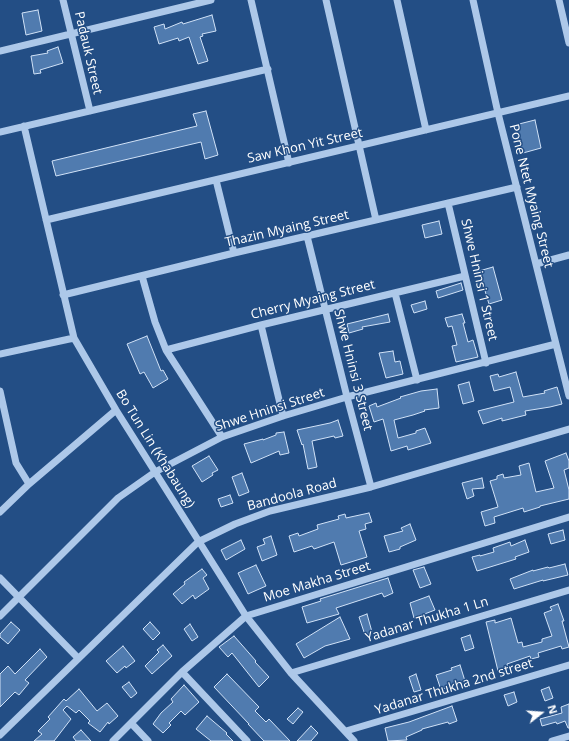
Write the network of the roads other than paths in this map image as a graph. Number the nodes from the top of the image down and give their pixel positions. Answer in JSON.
{"nodes":[{"id":1,"x":63,"y":0,"type":"edge"},
{"id":2,"x":211,"y":0,"type":"edge"},
{"id":3,"x":251,"y":0,"type":"edge"},
{"id":4,"x":326,"y":0,"type":"edge"},
{"id":5,"x":397,"y":0,"type":"edge"},
{"id":6,"x":473,"y":0,"type":"edge"},
{"id":7,"x":559,"y":0,"type":"edge"},
{"id":8,"x":71,"y":34,"type":"junction"},
{"id":9,"x":569,"y":43,"type":"edge"},
{"id":10,"x":0,"y":51,"type":"edge"},
{"id":11,"x":268,"y":69,"type":"junction"},
{"id":12,"x":569,"y":96,"type":"edge"},
{"id":13,"x":90,"y":111,"type":"junction"},
{"id":14,"x":498,"y":113,"type":"junction"},
{"id":15,"x":24,"y":126,"type":"junction"},
{"id":16,"x":426,"y":130,"type":"junction"},
{"id":17,"x":0,"y":132,"type":"edge"},
{"id":18,"x":360,"y":146,"type":"junction"},
{"id":19,"x":289,"y":163,"type":"junction"},
{"id":20,"x":216,"y":180,"type":"junction"},
{"id":21,"x":516,"y":187,"type":"junction"},
{"id":22,"x":448,"y":203,"type":"junction"},
{"id":23,"x":46,"y":220,"type":"junction"},
{"id":24,"x":376,"y":220,"type":"junction"},
{"id":25,"x":307,"y":236,"type":"junction"},
{"id":26,"x":234,"y":253,"type":"junction"},
{"id":27,"x":569,"y":256,"type":"edge"},
{"id":28,"x":536,"y":264,"type":"junction"},
{"id":29,"x":142,"y":276,"type":"junction"},
{"id":30,"x":465,"y":276,"type":"junction"},
{"id":31,"x":395,"y":293,"type":"junction"},
{"id":32,"x":63,"y":295,"type":"junction"},
{"id":33,"x":325,"y":310,"type":"junction"},
{"id":34,"x":261,"y":325,"type":"junction"},
{"id":35,"x":74,"y":338,"type":"junction"},
{"id":36,"x":556,"y":344,"type":"junction"},
{"id":37,"x":166,"y":350,"type":"junction"},
{"id":38,"x":0,"y":354,"type":"edge"},
{"id":39,"x":486,"y":363,"type":"junction"},
{"id":40,"x":417,"y":380,"type":"junction"},
{"id":41,"x":0,"y":391,"type":"edge"},
{"id":42,"x":569,"y":396,"type":"edge"},
{"id":43,"x":347,"y":397,"type":"junction"},
{"id":44,"x":116,"y":410,"type":"junction"},
{"id":45,"x":283,"y":416,"type":"junction"},
{"id":46,"x":569,"y":429,"type":"edge"},
{"id":47,"x":222,"y":437,"type":"junction"},
{"id":48,"x":155,"y":472,"type":"junction"},
{"id":49,"x":29,"y":484,"type":"junction"},
{"id":50,"x":371,"y":487,"type":"junction"},
{"id":51,"x":0,"y":512,"type":"edge"},
{"id":52,"x":569,"y":517,"type":"edge"},
{"id":53,"x":198,"y":542,"type":"junction"},
{"id":54,"x":0,"y":578,"type":"edge"},
{"id":55,"x":569,"y":590,"type":"edge"},
{"id":56,"x":19,"y":597,"type":"junction"},
{"id":57,"x":0,"y":616,"type":"edge"},
{"id":58,"x":246,"y":616,"type":"junction"},
{"id":59,"x":78,"y":658,"type":"junction"},
{"id":60,"x":569,"y":665,"type":"edge"},
{"id":61,"x":182,"y":672,"type":"junction"},
{"id":62,"x":291,"y":673,"type":"junction"},
{"id":63,"x":131,"y":723,"type":"junction"},
{"id":64,"x":346,"y":731,"type":"junction"},
{"id":65,"x":0,"y":735,"type":"edge"},
{"id":66,"x":569,"y":736,"type":"edge"},
{"id":67,"x":113,"y":741,"type":"edge"},
{"id":68,"x":148,"y":741,"type":"edge"},
{"id":69,"x":247,"y":741,"type":"edge"},
{"id":70,"x":354,"y":741,"type":"edge"},
{"id":71,"x":552,"y":741,"type":"edge"}],
"edges":[{"from":1,"to":8,"type":"street","name":"Padauk Street"},
{"from":2,"to":8,"type":"street"},
{"from":3,"to":11,"type":"street"},
{"from":4,"to":18,"type":"street"},
{"from":5,"to":16,"type":"street"},
{"from":6,"to":14,"type":"street","name":"Pone Ntet Myaing Street"},
{"from":7,"to":9,"type":"street"},
{"from":8,"to":10,"type":"street"},
{"from":8,"to":13,"type":"street","name":"Padauk Street"},
{"from":11,"to":13,"type":"street"},
{"from":11,"to":19,"type":"street"},
{"from":12,"to":14,"type":"street","name":"Saw Khon Yit Street"},
{"from":13,"to":15,"type":"street"},
{"from":14,"to":16,"type":"street","name":"Saw Khon Yit Street"},
{"from":14,"to":21,"type":"street","name":"Pone Ntet Myaing Street"},
{"from":15,"to":17,"type":"street"},
{"from":15,"to":23,"type":"street","name":"Bo Tun Lin (Khabaung)"},
{"from":16,"to":18,"type":"street","name":"Saw Khon Yit Street"},
{"from":18,"to":19,"type":"street","name":"Saw Khon Yit Street"},
{"from":18,"to":24,"type":"street"},
{"from":19,"to":20,"type":"street","name":"Saw Khon Yit Street"},
{"from":20,"to":23,"type":"street","name":"Saw Khon Yit Street"},
{"from":20,"to":26,"type":"street"},
{"from":21,"to":22,"type":"street","name":"Thazin Myaing Street"},
{"from":21,"to":28,"type":"street","name":"Pone Ntet Myaing Street"},
{"from":22,"to":24,"type":"street","name":"Thazin Myaing Street"},
{"from":22,"to":30,"type":"street","name":"Shwe Hninsi 1 Street"},
{"from":23,"to":32,"type":"street","name":"Bo Tun Lin (Khabaung)"},
{"from":24,"to":25,"type":"street","name":"Thazin Myaing Street"},
{"from":25,"to":26,"type":"street","name":"Thazin Myaing Street"},
{"from":25,"to":33,"type":"street","name":"Shwe Hninsi 3 Street"},
{"from":26,"to":29,"type":"street","name":"Thazin Myaing Street"},
{"from":27,"to":28,"type":"street"},
{"from":28,"to":36,"type":"street","name":"Pone Ntet Myaing Street"},
{"from":29,"to":32,"type":"street","name":"Thazin Myaing Street"},
{"from":29,"to":37,"type":"street"},
{"from":30,"to":31,"type":"street","name":"Cherry Myaing Street"},
{"from":30,"to":39,"type":"street","name":"Shwe Hninsi 1 Street"},
{"from":31,"to":33,"type":"street","name":"Cherry Myaing Street"},
{"from":31,"to":40,"type":"street"},
{"from":32,"to":35,"type":"street","name":"Bo Tun Lin (Khabaung)"},
{"from":33,"to":34,"type":"street","name":"Cherry Myaing Street"},
{"from":33,"to":43,"type":"street","name":"Shwe Hninsi 3 Street"},
{"from":34,"to":37,"type":"street","name":"Cherry Myaing Street"},
{"from":34,"to":45,"type":"street"},
{"from":35,"to":38,"type":"street"},
{"from":35,"to":44,"type":"street","name":"Bo Tun Lin (Khabaung)"},
{"from":36,"to":39,"type":"street","name":"Shwe Hninsi Street"},
{"from":36,"to":42,"type":"street","name":"Pone Ntet Myaing Street"},
{"from":37,"to":47,"type":"street"},
{"from":39,"to":40,"type":"street","name":"Shwe Hninsi Street"},
{"from":40,"to":43,"type":"street","name":"Shwe Hninsi Street"},
{"from":41,"to":49,"type":"street"},
{"from":43,"to":45,"type":"street","name":"Shwe Hninsi Street"},
{"from":43,"to":50,"type":"street","name":"Shwe Hninsi 3 Street"},
{"from":44,"to":48,"type":"street","name":"Bo Tun Lin (Khabaung)"},
{"from":44,"to":49,"type":"street"},
{"from":45,"to":47,"type":"street","name":"Shwe Hninsi Street"},
{"from":46,"to":50,"type":"street","name":"Bandoola Road"},
{"from":47,"to":48,"type":"street","name":"Shwe Hninsi Street"},
{"from":48,"to":53,"type":"street","name":"Bo Tun Lin (Khabaung)"},
{"from":48,"to":56,"type":"street","name":"Shwe Hninsi Street"},
{"from":49,"to":51,"type":"street"},
{"from":50,"to":53,"type":"street","name":"Bandoola Road"},
{"from":52,"to":58,"type":"street","name":"Moe Makha Street"},
{"from":53,"to":58,"type":"street","name":"Bo Tun Lin (Khabaung)"},
{"from":53,"to":59,"type":"street","name":"Bandoola Road"},
{"from":54,"to":56,"type":"street"},
{"from":55,"to":62,"type":"street","name":"Yadanar Thukha 1 Ln"},
{"from":56,"to":57,"type":"street","name":"Shwe Hninsi Street"},
{"from":56,"to":59,"type":"street"},
{"from":58,"to":61,"type":"street","name":"Moe Makha Street"},
{"from":58,"to":62,"type":"street","name":"Bo Tun Lin (Khabaung)"},
{"from":59,"to":65,"type":"street","name":"Bandoola Road"},
{"from":60,"to":64,"type":"street","name":"Yadanar Thukha 2nd street"},
{"from":61,"to":63,"type":"street","name":"Moe Makha Street"},
{"from":61,"to":69,"type":"street"},
{"from":62,"to":64,"type":"street","name":"Bo Tun Lin (Khabaung)"},
{"from":63,"to":67,"type":"street","name":"Moe Makha Street"},
{"from":63,"to":68,"type":"street"},
{"from":64,"to":70,"type":"street","name":"Bo Tun Lin (Khabaung)"},
{"from":66,"to":71,"type":"street"}]}
